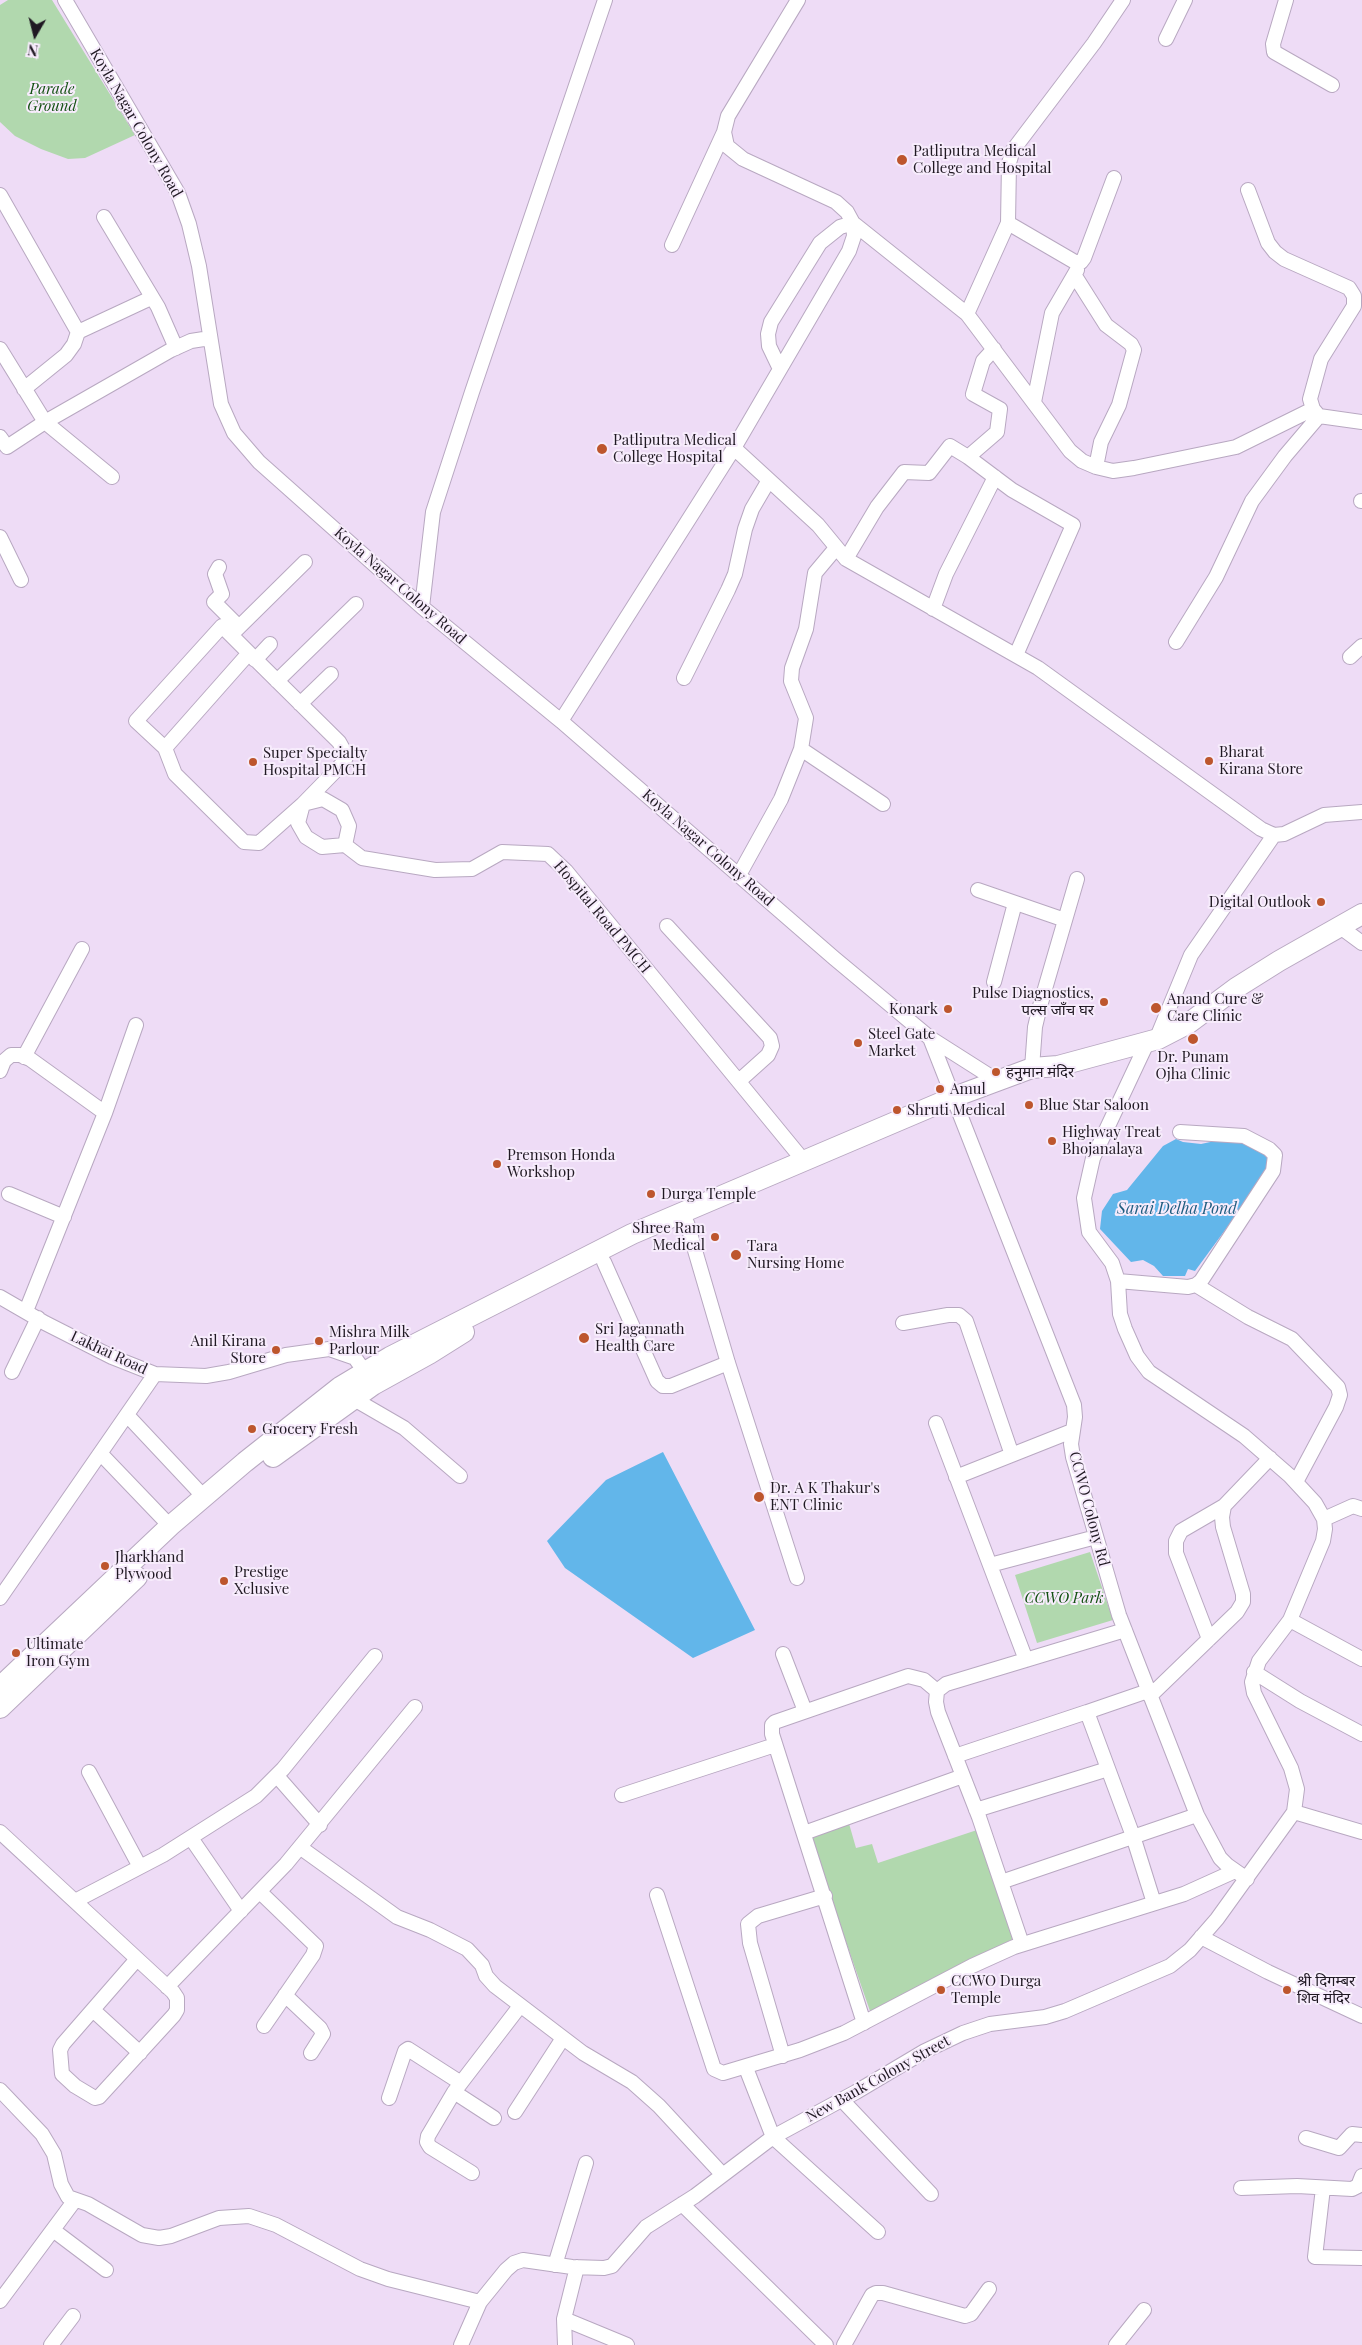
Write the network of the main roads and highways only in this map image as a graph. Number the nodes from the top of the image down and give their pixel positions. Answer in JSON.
{"nodes":[{"id":1,"x":1362,"y":914,"type":"edge"},
{"id":2,"x":1353,"y":933,"type":"edge"},
{"id":3,"x":1058,"y":1066,"type":"junction"},
{"id":4,"x":956,"y":1101,"type":"junction"},
{"id":5,"x":658,"y":1229,"type":"junction"},
{"id":6,"x":369,"y":1378,"type":"junction"},
{"id":7,"x":0,"y":1687,"type":"edge"},
{"id":8,"x":0,"y":1708,"type":"edge"}],
"edges":[{"from":1,"to":2,"type":"highway"},
{"from":2,"to":3,"type":"highway"},
{"from":3,"to":4,"type":"highway"},
{"from":3,"to":4,"type":"highway"},
{"from":4,"to":5,"type":"highway"},
{"from":4,"to":5,"type":"highway"},
{"from":5,"to":6,"type":"highway"},
{"from":5,"to":6,"type":"highway"},
{"from":6,"to":7,"type":"highway"},
{"from":6,"to":8,"type":"highway"}]}
